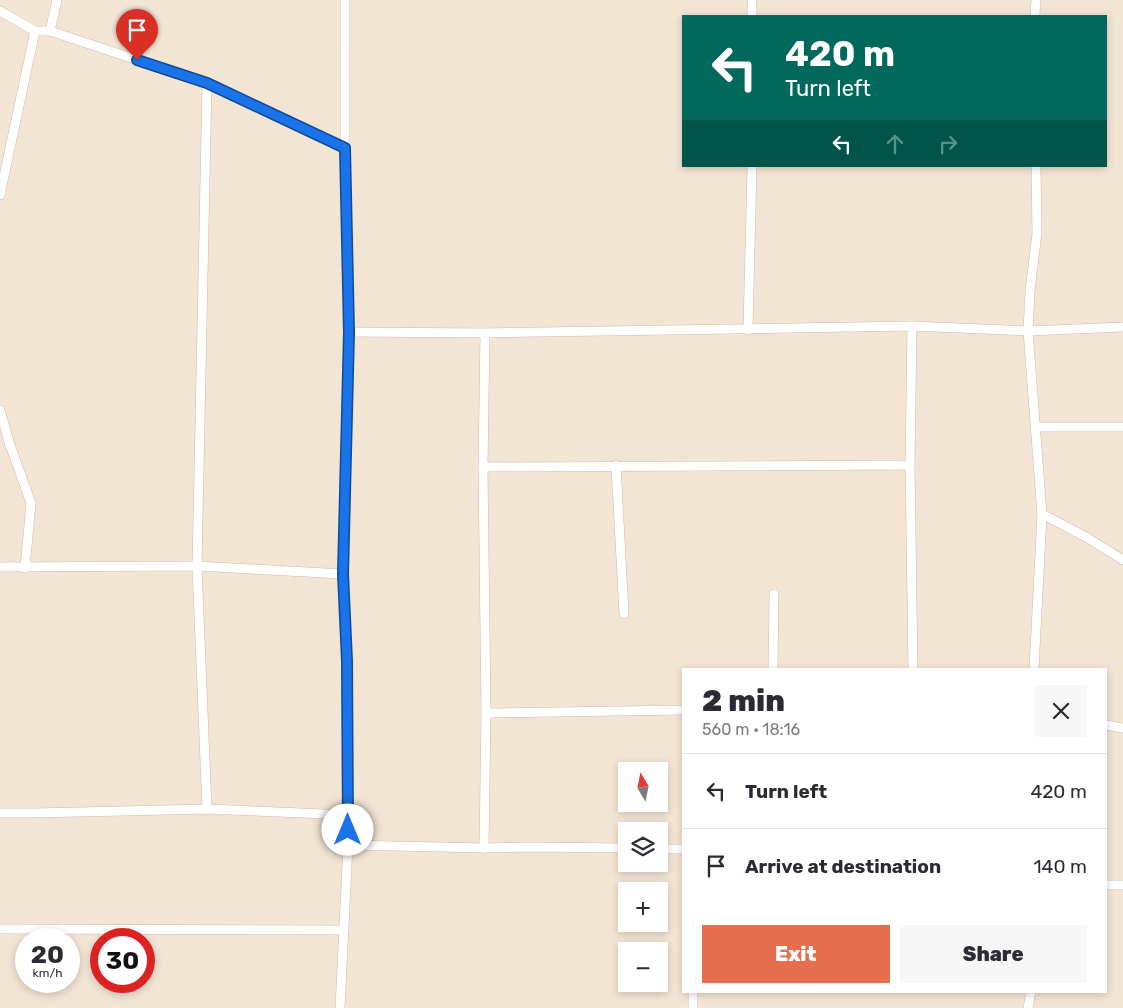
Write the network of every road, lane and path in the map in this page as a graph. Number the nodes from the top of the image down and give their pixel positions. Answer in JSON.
{"nodes":[{"id":1,"x":57,"y":0,"type":"edge"},
{"id":2,"x":345,"y":0,"type":"edge"},
{"id":3,"x":752,"y":0,"type":"edge"},
{"id":4,"x":1036,"y":0,"type":"edge"},
{"id":5,"x":0,"y":11,"type":"edge"},
{"id":6,"x":752,"y":15,"type":"edge"},
{"id":7,"x":1035,"y":15,"type":"edge"},
{"id":8,"x":35,"y":31,"type":"junction"},
{"id":9,"x":50,"y":31,"type":"junction"},
{"id":10,"x":207,"y":83,"type":"junction"},
{"id":11,"x":345,"y":148,"type":"junction"},
{"id":12,"x":752,"y":167,"type":"edge"},
{"id":13,"x":1036,"y":167,"type":"edge"},
{"id":14,"x":0,"y":194,"type":"edge"},
{"id":15,"x":912,"y":326,"type":"junction"},
{"id":16,"x":1123,"y":327,"type":"edge"},
{"id":17,"x":748,"y":330,"type":"junction"},
{"id":18,"x":1028,"y":330,"type":"junction"},
{"id":19,"x":349,"y":332,"type":"junction"},
{"id":20,"x":485,"y":333,"type":"junction"},
{"id":21,"x":0,"y":410,"type":"edge"},
{"id":22,"x":1036,"y":427,"type":"junction"},
{"id":23,"x":1123,"y":427,"type":"edge"},
{"id":24,"x":910,"y":465,"type":"junction"},
{"id":25,"x":616,"y":466,"type":"junction"},
{"id":26,"x":483,"y":467,"type":"junction"},
{"id":27,"x":1042,"y":514,"type":"junction"},
{"id":28,"x":1123,"y":560,"type":"edge"},
{"id":29,"x":198,"y":566,"type":"junction"},
{"id":30,"x":0,"y":567,"type":"edge"},
{"id":31,"x":25,"y":568,"type":"junction"},
{"id":32,"x":343,"y":574,"type":"junction"},
{"id":33,"x":774,"y":594,"type":"dead end"},
{"id":34,"x":624,"y":614,"type":"dead end"},
{"id":35,"x":773,"y":668,"type":"edge"},
{"id":36,"x":913,"y":668,"type":"edge"},
{"id":37,"x":1034,"y":668,"type":"edge"},
{"id":38,"x":682,"y":710,"type":"edge"},
{"id":39,"x":486,"y":713,"type":"junction"},
{"id":40,"x":1107,"y":725,"type":"edge"},
{"id":41,"x":1123,"y":728,"type":"edge"},
{"id":42,"x":207,"y":810,"type":"junction"},
{"id":43,"x":0,"y":813,"type":"edge"},
{"id":44,"x":348,"y":815,"type":"junction"},
{"id":45,"x":348,"y":845,"type":"junction"},
{"id":46,"x":484,"y":848,"type":"junction"},
{"id":47,"x":618,"y":848,"type":"edge"},
{"id":48,"x":668,"y":848,"type":"edge"},
{"id":49,"x":682,"y":849,"type":"edge"},
{"id":50,"x":1123,"y":884,"type":"edge"},
{"id":51,"x":1107,"y":885,"type":"edge"},
{"id":52,"x":0,"y":929,"type":"edge"},
{"id":53,"x":344,"y":930,"type":"junction"},
{"id":54,"x":693,"y":993,"type":"edge"},
{"id":55,"x":1031,"y":993,"type":"edge"},
{"id":56,"x":340,"y":1008,"type":"edge"},
{"id":57,"x":693,"y":1008,"type":"edge"},
{"id":58,"x":1028,"y":1008,"type":"edge"}],
"edges":[{"from":1,"to":9,"type":"street"},
{"from":2,"to":11,"type":"street"},
{"from":3,"to":6,"type":"street"},
{"from":4,"to":7,"type":"street"},
{"from":5,"to":8,"type":"street"},
{"from":8,"to":9,"type":"street"},
{"from":8,"to":14,"type":"street"},
{"from":9,"to":10,"type":"street"},
{"from":10,"to":11,"type":"street"},
{"from":10,"to":29,"type":"street"},
{"from":11,"to":19,"type":"street"},
{"from":12,"to":17,"type":"street"},
{"from":13,"to":18,"type":"street"},
{"from":15,"to":17,"type":"street"},
{"from":15,"to":18,"type":"street"},
{"from":15,"to":24,"type":"street"},
{"from":16,"to":18,"type":"street"},
{"from":17,"to":20,"type":"street"},
{"from":18,"to":22,"type":"street"},
{"from":19,"to":20,"type":"street"},
{"from":19,"to":32,"type":"street"},
{"from":20,"to":26,"type":"street"},
{"from":21,"to":31,"type":"street"},
{"from":22,"to":23,"type":"street"},
{"from":22,"to":27,"type":"street"},
{"from":24,"to":25,"type":"street"},
{"from":24,"to":36,"type":"street"},
{"from":25,"to":26,"type":"street"},
{"from":25,"to":34,"type":"street"},
{"from":26,"to":39,"type":"street"},
{"from":27,"to":28,"type":"street"},
{"from":27,"to":37,"type":"street"},
{"from":29,"to":31,"type":"street"},
{"from":29,"to":32,"type":"street"},
{"from":29,"to":42,"type":"street"},
{"from":30,"to":31,"type":"street"},
{"from":32,"to":44,"type":"street"},
{"from":33,"to":35,"type":"street"},
{"from":38,"to":39,"type":"street"},
{"from":39,"to":46,"type":"street"},
{"from":40,"to":41,"type":"street"},
{"from":42,"to":43,"type":"street"},
{"from":42,"to":44,"type":"street"},
{"from":44,"to":45,"type":"street"},
{"from":45,"to":46,"type":"street"},
{"from":45,"to":53,"type":"street"},
{"from":46,"to":47,"type":"street"},
{"from":48,"to":49,"type":"street"},
{"from":50,"to":51,"type":"street"},
{"from":52,"to":53,"type":"street"},
{"from":53,"to":56,"type":"street"},
{"from":54,"to":57,"type":"street"},
{"from":55,"to":58,"type":"street"}]}
